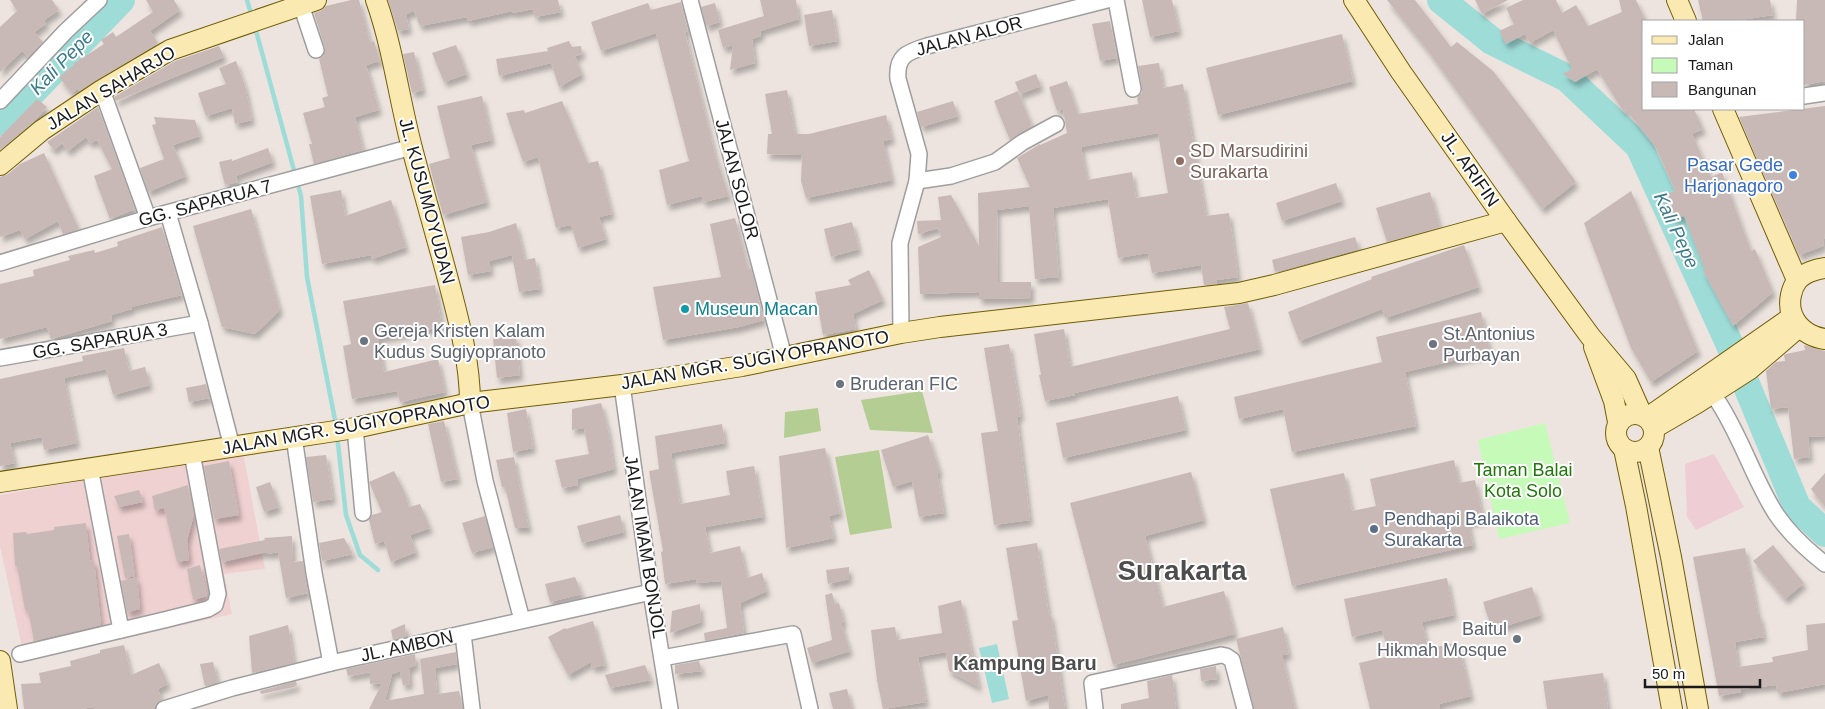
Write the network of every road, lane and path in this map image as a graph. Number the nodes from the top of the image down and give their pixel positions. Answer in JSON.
{"nodes":[{"id":1,"x":98,"y":0,"type":"edge"},
{"id":2,"x":376,"y":0,"type":"edge"},
{"id":3,"x":690,"y":0,"type":"edge"},
{"id":4,"x":1107,"y":0,"type":"edge"},
{"id":5,"x":1116,"y":0,"type":"edge"},
{"id":6,"x":1354,"y":0,"type":"edge"},
{"id":7,"x":1677,"y":0,"type":"edge"},
{"id":8,"x":308,"y":3,"type":"edge"},
{"id":9,"x":1686,"y":20,"type":"edge"},
{"id":10,"x":316,"y":50,"type":"dead end"},
{"id":11,"x":1134,"y":89,"type":"dead end"},
{"id":12,"x":102,"y":90,"type":"junction"},
{"id":13,"x":1825,"y":93,"type":"edge"},
{"id":14,"x":1805,"y":96,"type":"edge"},
{"id":15,"x":0,"y":101,"type":"edge"},
{"id":16,"x":1723,"y":110,"type":"edge"},
{"id":17,"x":1056,"y":124,"type":"dead end"},
{"id":18,"x":412,"y":147,"type":"junction"},
{"id":19,"x":0,"y":165,"type":"edge"},
{"id":20,"x":917,"y":181,"type":"junction"},
{"id":21,"x":168,"y":213,"type":"junction"},
{"id":22,"x":148,"y":218,"type":"junction"},
{"id":23,"x":1506,"y":221,"type":"junction"},
{"id":24,"x":0,"y":264,"type":"edge"},
{"id":25,"x":1825,"y":268,"type":"edge"},
{"id":26,"x":1797,"y":280,"type":"junction"},
{"id":27,"x":1795,"y":322,"type":"junction"},
{"id":28,"x":200,"y":323,"type":"junction"},
{"id":29,"x":900,"y":333,"type":"junction"},
{"id":30,"x":1590,"y":336,"type":"junction"},
{"id":31,"x":1825,"y":339,"type":"edge"},
{"id":32,"x":784,"y":357,"type":"junction"},
{"id":33,"x":0,"y":358,"type":"edge"},
{"id":34,"x":622,"y":385,"type":"junction"},
{"id":35,"x":1702,"y":397,"type":"junction"},
{"id":36,"x":470,"y":403,"type":"junction"},
{"id":37,"x":1618,"y":422,"type":"junction"},
{"id":38,"x":1648,"y":427,"type":"junction"},
{"id":39,"x":348,"y":429,"type":"junction"},
{"id":40,"x":294,"y":437,"type":"junction"},
{"id":41,"x":232,"y":447,"type":"junction"},
{"id":42,"x":1624,"y":449,"type":"junction"},
{"id":43,"x":192,"y":453,"type":"junction"},
{"id":44,"x":90,"y":468,"type":"junction"},
{"id":45,"x":0,"y":482,"type":"edge"},
{"id":46,"x":363,"y":513,"type":"dead end"},
{"id":47,"x":1825,"y":564,"type":"edge"},
{"id":48,"x":651,"y":592,"type":"junction"},
{"id":49,"x":522,"y":620,"type":"junction"},
{"id":50,"x":120,"y":630,"type":"junction"},
{"id":51,"x":474,"y":631,"type":"junction"},
{"id":52,"x":20,"y":654,"type":"dead end"},
{"id":53,"x":662,"y":658,"type":"junction"},
{"id":54,"x":0,"y":661,"type":"edge"},
{"id":55,"x":331,"y":662,"type":"junction"},
{"id":56,"x":7,"y":709,"type":"edge"},
{"id":57,"x":164,"y":709,"type":"edge"},
{"id":58,"x":472,"y":709,"type":"edge"},
{"id":59,"x":670,"y":709,"type":"edge"},
{"id":60,"x":810,"y":709,"type":"edge"},
{"id":61,"x":1094,"y":709,"type":"edge"},
{"id":62,"x":1245,"y":709,"type":"edge"},
{"id":63,"x":1672,"y":709,"type":"edge"},
{"id":64,"x":1698,"y":709,"type":"edge"}],
"edges":[{"from":1,"to":15,"type":"street"},
{"from":2,"to":18,"type":"street","name":"JL. KUSUMOYUDAN"},
{"from":3,"to":32,"type":"street","name":"JALAN SOLOR"},
{"from":4,"to":20,"type":"street","name":"JALAN ALOR"},
{"from":5,"to":11,"type":"street"},
{"from":6,"to":23,"type":"street","name":"JL. ARIFIN"},
{"from":7,"to":9,"type":"street"},
{"from":8,"to":10,"type":"street"},
{"from":8,"to":12,"type":"street","name":"JALAN SAHARJO"},
{"from":12,"to":19,"type":"street","name":"JALAN SAHARJO"},
{"from":12,"to":22,"type":"street"},
{"from":13,"to":14,"type":"street"},
{"from":16,"to":26,"type":"street"},
{"from":17,"to":20,"type":"street"},
{"from":18,"to":21,"type":"street","name":"GG. SAPARUA 7"},
{"from":18,"to":36,"type":"street","name":"JL. KUSUMOYUDAN"},
{"from":20,"to":29,"type":"street","name":"JALAN ALOR"},
{"from":21,"to":22,"type":"street","name":"GG. SAPARUA 7"},
{"from":21,"to":28,"type":"street"},
{"from":22,"to":24,"type":"street","name":"GG. SAPARUA 7"},
{"from":23,"to":29,"type":"street","name":"JALAN MGR. SUGIYOPRANOTO"},
{"from":23,"to":30,"type":"street","name":"JL. ARIFIN"},
{"from":25,"to":26,"type":"street"},
{"from":26,"to":27,"type":"street"},
{"from":27,"to":31,"type":"street"},
{"from":27,"to":35,"type":"street"},
{"from":28,"to":33,"type":"street","name":"GG. SAPARUA 3"},
{"from":28,"to":41,"type":"street"},
{"from":29,"to":32,"type":"street","name":"JALAN MGR. SUGIYOPRANOTO"},
{"from":30,"to":37,"type":"street"},
{"from":30,"to":38,"type":"street"},
{"from":32,"to":34,"type":"street","name":"JALAN MGR. SUGIYOPRANOTO"},
{"from":34,"to":36,"type":"street","name":"JALAN MGR. SUGIYOPRANOTO"},
{"from":34,"to":48,"type":"street","name":"JALAN IMAM BONJOL"},
{"from":35,"to":38,"type":"street"},
{"from":35,"to":47,"type":"street"},
{"from":36,"to":39,"type":"street","name":"JALAN MGR. SUGIYOPRANOTO"},
{"from":36,"to":49,"type":"street"},
{"from":37,"to":38,"type":"street"},
{"from":37,"to":42,"type":"street"},
{"from":38,"to":42,"type":"street"},
{"from":38,"to":64,"type":"street"},
{"from":39,"to":40,"type":"street","name":"JALAN MGR. SUGIYOPRANOTO"},
{"from":39,"to":46,"type":"street"},
{"from":40,"to":41,"type":"street","name":"JALAN MGR. SUGIYOPRANOTO"},
{"from":40,"to":55,"type":"street"},
{"from":41,"to":43,"type":"street","name":"JALAN MGR. SUGIYOPRANOTO"},
{"from":42,"to":63,"type":"street"},
{"from":43,"to":44,"type":"street","name":"JALAN MGR. SUGIYOPRANOTO"},
{"from":43,"to":50,"type":"street"},
{"from":44,"to":45,"type":"street","name":"JALAN MGR. SUGIYOPRANOTO"},
{"from":44,"to":50,"type":"street"},
{"from":48,"to":49,"type":"street","name":"JL. AMBON"},
{"from":48,"to":53,"type":"street","name":"JALAN IMAM BONJOL"},
{"from":49,"to":51,"type":"street","name":"JL. AMBON"},
{"from":50,"to":52,"type":"street"},
{"from":51,"to":55,"type":"street","name":"JL. AMBON"},
{"from":51,"to":58,"type":"street"},
{"from":53,"to":59,"type":"street","name":"JALAN IMAM BONJOL"},
{"from":53,"to":60,"type":"street"},
{"from":54,"to":56,"type":"street"},
{"from":55,"to":57,"type":"street","name":"JL. AMBON"},
{"from":61,"to":62,"type":"street"}]}
